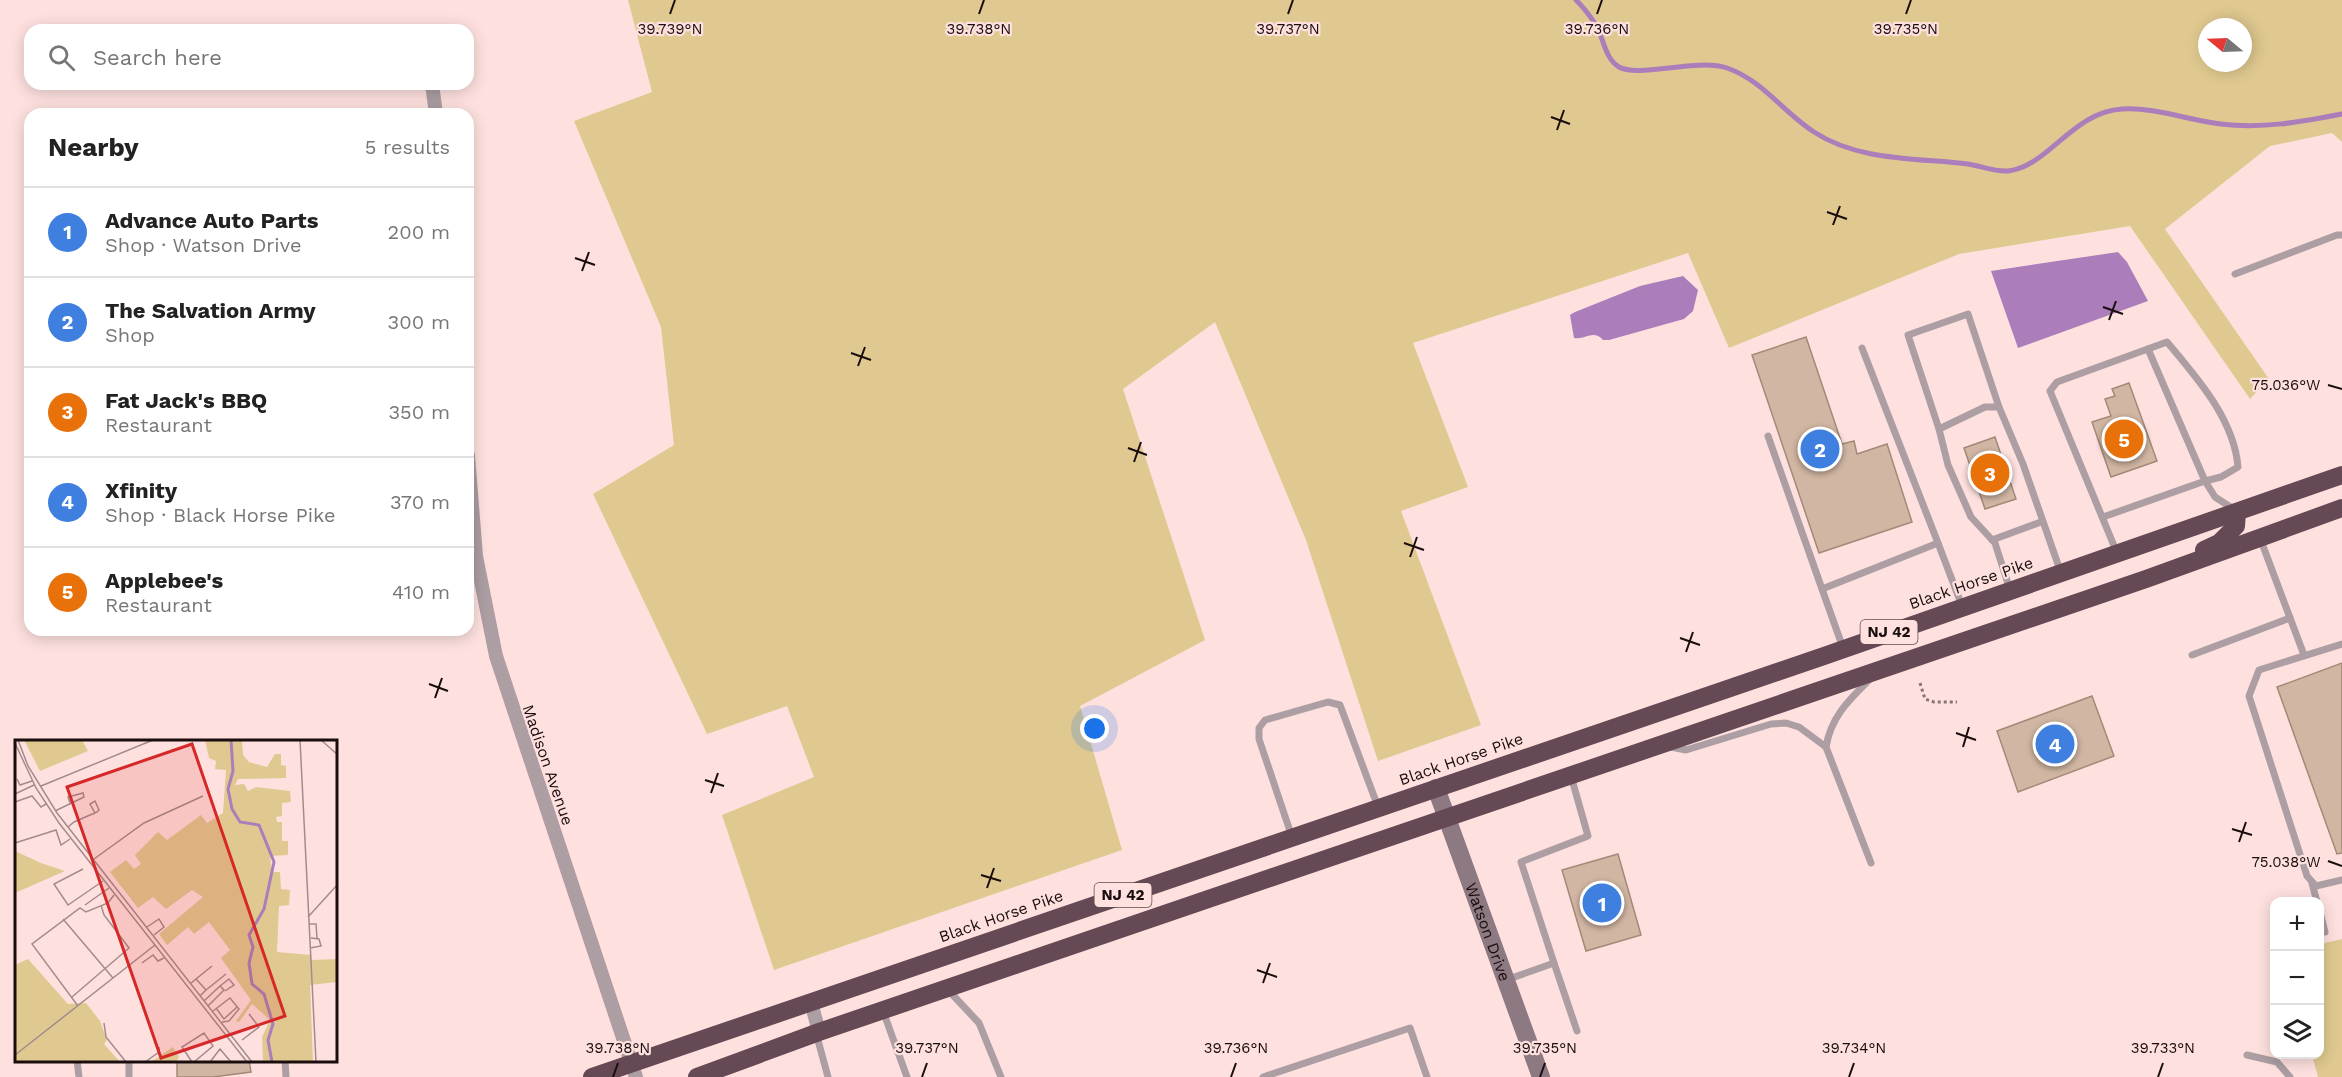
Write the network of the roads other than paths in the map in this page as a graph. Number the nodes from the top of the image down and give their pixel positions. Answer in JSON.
{"nodes":[{"id":1,"x":433,"y":90,"type":"edge"},
{"id":2,"x":435,"y":108,"type":"edge"},
{"id":3,"x":2342,"y":236,"type":"edge"},
{"id":4,"x":2235,"y":274,"type":"dead end"},
{"id":5,"x":1862,"y":348,"type":"dead end"},
{"id":6,"x":2148,"y":349,"type":"junction"},
{"id":7,"x":1999,"y":407,"type":"junction"},
{"id":8,"x":1939,"y":429,"type":"junction"},
{"id":9,"x":1768,"y":436,"type":"dead end"},
{"id":10,"x":2342,"y":476,"type":"edge"},
{"id":11,"x":2205,"y":481,"type":"junction"},
{"id":12,"x":2342,"y":508,"type":"edge"},
{"id":13,"x":2237,"y":512,"type":"junction"},
{"id":14,"x":2103,"y":518,"type":"junction"},
{"id":15,"x":2042,"y":522,"type":"junction"},
{"id":16,"x":474,"y":531,"type":"edge"},
{"id":17,"x":2260,"y":538,"type":"junction"},
{"id":18,"x":1992,"y":540,"type":"junction"},
{"id":19,"x":1938,"y":543,"type":"junction"},
{"id":20,"x":2117,"y":553,"type":"junction"},
{"id":21,"x":2061,"y":573,"type":"junction"},
{"id":22,"x":2146,"y":579,"type":"junction"},
{"id":23,"x":1822,"y":589,"type":"junction"},
{"id":24,"x":2010,"y":590,"type":"junction"},
{"id":25,"x":1962,"y":607,"type":"junction"},
{"id":26,"x":2290,"y":618,"type":"junction"},
{"id":27,"x":2342,"y":644,"type":"edge"},
{"id":28,"x":1843,"y":648,"type":"junction"},
{"id":29,"x":2193,"y":655,"type":"dead end"},
{"id":30,"x":2304,"y":655,"type":"junction"},
{"id":31,"x":1881,"y":668,"type":"junction"},
{"id":32,"x":1660,"y":745,"type":"junction"},
{"id":33,"x":1826,"y":747,"type":"junction"},
{"id":34,"x":1571,"y":776,"type":"junction"},
{"id":35,"x":1436,"y":788,"type":"junction"},
{"id":36,"x":1378,"y":807,"type":"junction"},
{"id":37,"x":1447,"y":819,"type":"junction"},
{"id":38,"x":1292,"y":837,"type":"junction"},
{"id":39,"x":1871,"y":863,"type":"dead end"},
{"id":40,"x":2342,"y":880,"type":"edge"},
{"id":41,"x":2312,"y":883,"type":"junction"},
{"id":42,"x":2316,"y":897,"type":"edge"},
{"id":43,"x":2324,"y":929,"type":"edge"},
{"id":44,"x":2325,"y":932,"type":"dead end"},
{"id":45,"x":1554,"y":963,"type":"junction"},
{"id":46,"x":1506,"y":980,"type":"junction"},
{"id":47,"x":948,"y":989,"type":"junction"},
{"id":48,"x":811,"y":1002,"type":"junction"},
{"id":49,"x":883,"y":1011,"type":"junction"},
{"id":50,"x":1577,"y":1031,"type":"dead end"},
{"id":51,"x":818,"y":1033,"type":"junction"},
{"id":52,"x":2247,"y":1055,"type":"dead end"},
{"id":53,"x":77,"y":1062,"type":"edge"},
{"id":54,"x":285,"y":1062,"type":"edge"},
{"id":55,"x":633,"y":1070,"type":"edge"},
{"id":56,"x":830,"y":1076,"type":"edge"},
{"id":57,"x":79,"y":1077,"type":"edge"},
{"id":58,"x":286,"y":1077,"type":"edge"},
{"id":59,"x":592,"y":1077,"type":"edge"},
{"id":60,"x":697,"y":1077,"type":"edge"},
{"id":61,"x":907,"y":1077,"type":"edge"},
{"id":62,"x":1001,"y":1077,"type":"edge"},
{"id":63,"x":1263,"y":1077,"type":"edge"},
{"id":64,"x":1427,"y":1077,"type":"edge"},
{"id":65,"x":1541,"y":1077,"type":"edge"},
{"id":66,"x":2290,"y":1077,"type":"edge"}],
"edges":[{"from":1,"to":2,"type":"street"},
{"from":3,"to":4,"type":"lane"},
{"from":5,"to":19,"type":"lane"},
{"from":6,"to":11,"type":"lane"},
{"from":6,"to":11,"type":"lane"},
{"from":6,"to":14,"type":"lane"},
{"from":7,"to":8,"type":"lane"},
{"from":7,"to":8,"type":"lane"},
{"from":7,"to":15,"type":"lane"},
{"from":8,"to":18,"type":"lane"},
{"from":9,"to":23,"type":"lane"},
{"from":10,"to":13,"type":"highway","name":"Black Horse Pike","number":"NJ 42"},
{"from":11,"to":13,"type":"lane"},
{"from":11,"to":14,"type":"lane"},
{"from":12,"to":17,"type":"highway","number":"NJ 42"},
{"from":13,"to":20,"type":"highway","name":"Black Horse Pike","number":"NJ 42"},
{"from":13,"to":22,"type":"highway"},
{"from":14,"to":20,"type":"lane"},
{"from":15,"to":18,"type":"lane"},
{"from":15,"to":21,"type":"lane"},
{"from":16,"to":55,"type":"street","name":"Madison Avenue"},
{"from":17,"to":22,"type":"highway","number":"NJ 42"},
{"from":17,"to":26,"type":"lane"},
{"from":18,"to":24,"type":"lane"},
{"from":19,"to":23,"type":"lane"},
{"from":19,"to":25,"type":"lane"},
{"from":20,"to":21,"type":"highway","name":"Black Horse Pike","number":"NJ 42"},
{"from":21,"to":24,"type":"highway","name":"Black Horse Pike","number":"NJ 42"},
{"from":22,"to":31,"type":"highway","number":"NJ 42"},
{"from":23,"to":28,"type":"lane"},
{"from":24,"to":25,"type":"highway","name":"Black Horse Pike","number":"NJ 42"},
{"from":25,"to":28,"type":"highway","name":"Black Horse Pike","number":"NJ 42"},
{"from":26,"to":29,"type":"lane"},
{"from":26,"to":30,"type":"lane"},
{"from":27,"to":30,"type":"lane"},
{"from":28,"to":35,"type":"highway","name":"Black Horse Pike","number":"NJ 42"},
{"from":30,"to":41,"type":"lane"},
{"from":31,"to":32,"type":"highway","number":"NJ 42"},
{"from":31,"to":33,"type":"lane"},
{"from":32,"to":33,"type":"lane"},
{"from":32,"to":34,"type":"highway","number":"NJ 42"},
{"from":33,"to":39,"type":"lane"},
{"from":34,"to":37,"type":"highway","number":"NJ 42"},
{"from":34,"to":45,"type":"lane"},
{"from":35,"to":36,"type":"highway","name":"Black Horse Pike","number":"NJ 42"},
{"from":35,"to":37,"type":"street","name":"Watson Drive"},
{"from":36,"to":38,"type":"highway","name":"Black Horse Pike","number":"NJ 42"},
{"from":36,"to":38,"type":"lane"},
{"from":37,"to":46,"type":"street","name":"Watson Drive"},
{"from":37,"to":47,"type":"highway","number":"NJ 42"},
{"from":38,"to":48,"type":"highway","name":"Black Horse Pike","number":"NJ 42"},
{"from":40,"to":41,"type":"lane"},
{"from":41,"to":42,"type":"lane"},
{"from":43,"to":44,"type":"lane"},
{"from":45,"to":46,"type":"lane"},
{"from":45,"to":50,"type":"lane"},
{"from":46,"to":65,"type":"street","name":"Watson Drive"},
{"from":47,"to":49,"type":"highway","number":"NJ 42"},
{"from":47,"to":62,"type":"lane"},
{"from":48,"to":51,"type":"street"},
{"from":48,"to":55,"type":"highway","name":"Black Horse Pike","number":"NJ 42"},
{"from":49,"to":51,"type":"highway","number":"NJ 42"},
{"from":49,"to":61,"type":"lane"},
{"from":51,"to":56,"type":"lane"},
{"from":51,"to":60,"type":"highway","number":"NJ 42"},
{"from":52,"to":66,"type":"lane"},
{"from":53,"to":57,"type":"lane"},
{"from":54,"to":58,"type":"lane"},
{"from":55,"to":59,"type":"highway","name":"Black Horse Pike","number":"NJ 42"},
{"from":63,"to":64,"type":"lane"}]}
